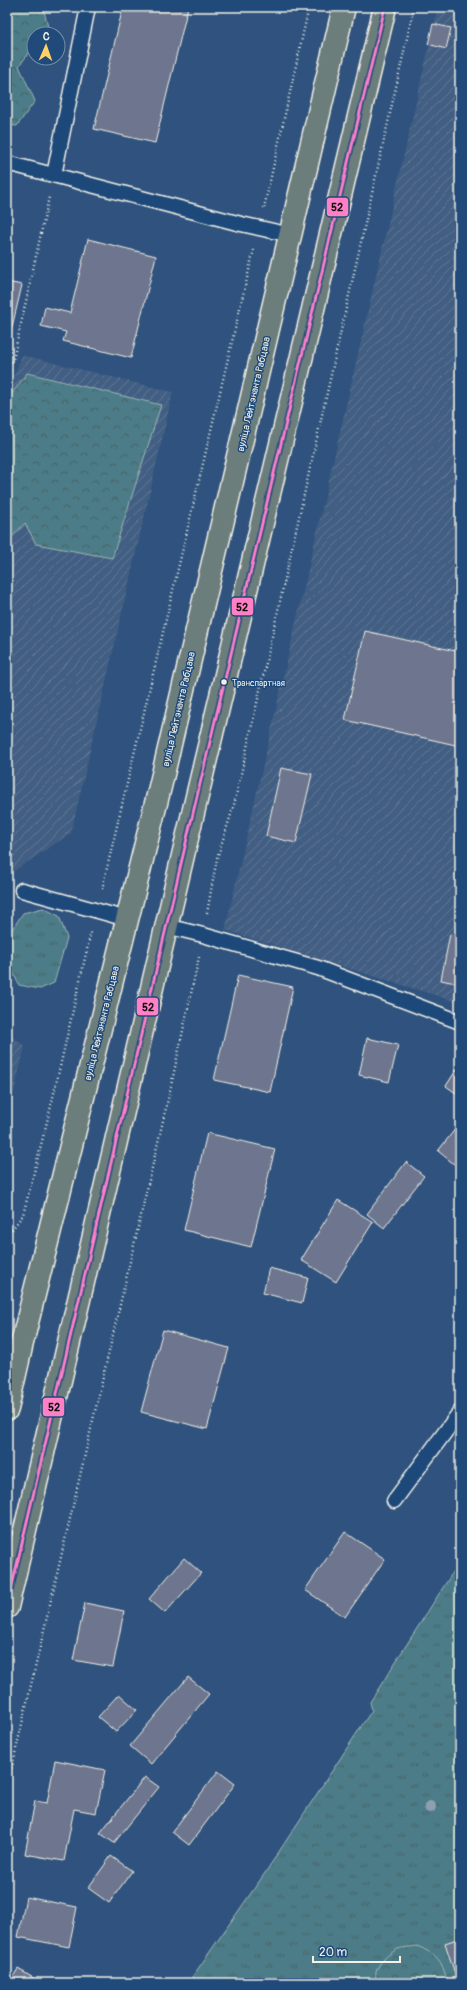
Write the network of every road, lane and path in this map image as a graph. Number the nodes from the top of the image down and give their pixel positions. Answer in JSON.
{"nodes":[{"id":1,"x":88,"y":7,"type":"edge"},
{"id":2,"x":310,"y":7,"type":"edge"},
{"id":3,"x":344,"y":7,"type":"edge"},
{"id":4,"x":385,"y":7,"type":"edge"},
{"id":5,"x":414,"y":7,"type":"edge"},
{"id":6,"x":7,"y":163,"type":"edge"},
{"id":7,"x":54,"y":175,"type":"junction"},
{"id":8,"x":260,"y":228,"type":"junction"},
{"id":9,"x":291,"y":235,"type":"junction"},
{"id":10,"x":7,"y":369,"type":"edge"},
{"id":11,"x":22,"y":890,"type":"dead end"},
{"id":12,"x":96,"y":911,"type":"junction"},
{"id":13,"x":127,"y":919,"type":"junction"},
{"id":14,"x":166,"y":926,"type":"junction"},
{"id":15,"x":203,"y":935,"type":"junction"},
{"id":16,"x":460,"y":1022,"type":"edge"},
{"id":17,"x":7,"y":1236,"type":"edge"},
{"id":18,"x":7,"y":1409,"type":"edge"},
{"id":19,"x":460,"y":1412,"type":"edge"},
{"id":20,"x":394,"y":1501,"type":"dead end"},
{"id":21,"x":7,"y":1607,"type":"edge"},
{"id":22,"x":7,"y":1788,"type":"edge"}],
"edges":[{"from":1,"to":7,"type":"lane"},
{"from":2,"to":8,"type":"path"},
{"from":3,"to":9,"type":"highway","name":"вуліца Лейтэнанта Рабцава"},
{"from":4,"to":14,"type":"highway"},
{"from":5,"to":15,"type":"path"},
{"from":6,"to":7,"type":"lane"},
{"from":7,"to":8,"type":"lane"},
{"from":7,"to":10,"type":"path"},
{"from":8,"to":9,"type":"lane"},
{"from":8,"to":12,"type":"path"},
{"from":9,"to":13,"type":"highway","name":"вуліца Лейтэнанта Рабцава"},
{"from":11,"to":12,"type":"lane"},
{"from":12,"to":13,"type":"lane"},
{"from":12,"to":17,"type":"path"},
{"from":13,"to":18,"type":"highway","name":"вуліца Лейтэнанта Рабцава"},
{"from":14,"to":15,"type":"lane"},
{"from":14,"to":21,"type":"highway"},
{"from":15,"to":16,"type":"lane"},
{"from":15,"to":22,"type":"path"},
{"from":19,"to":20,"type":"lane"}]}
